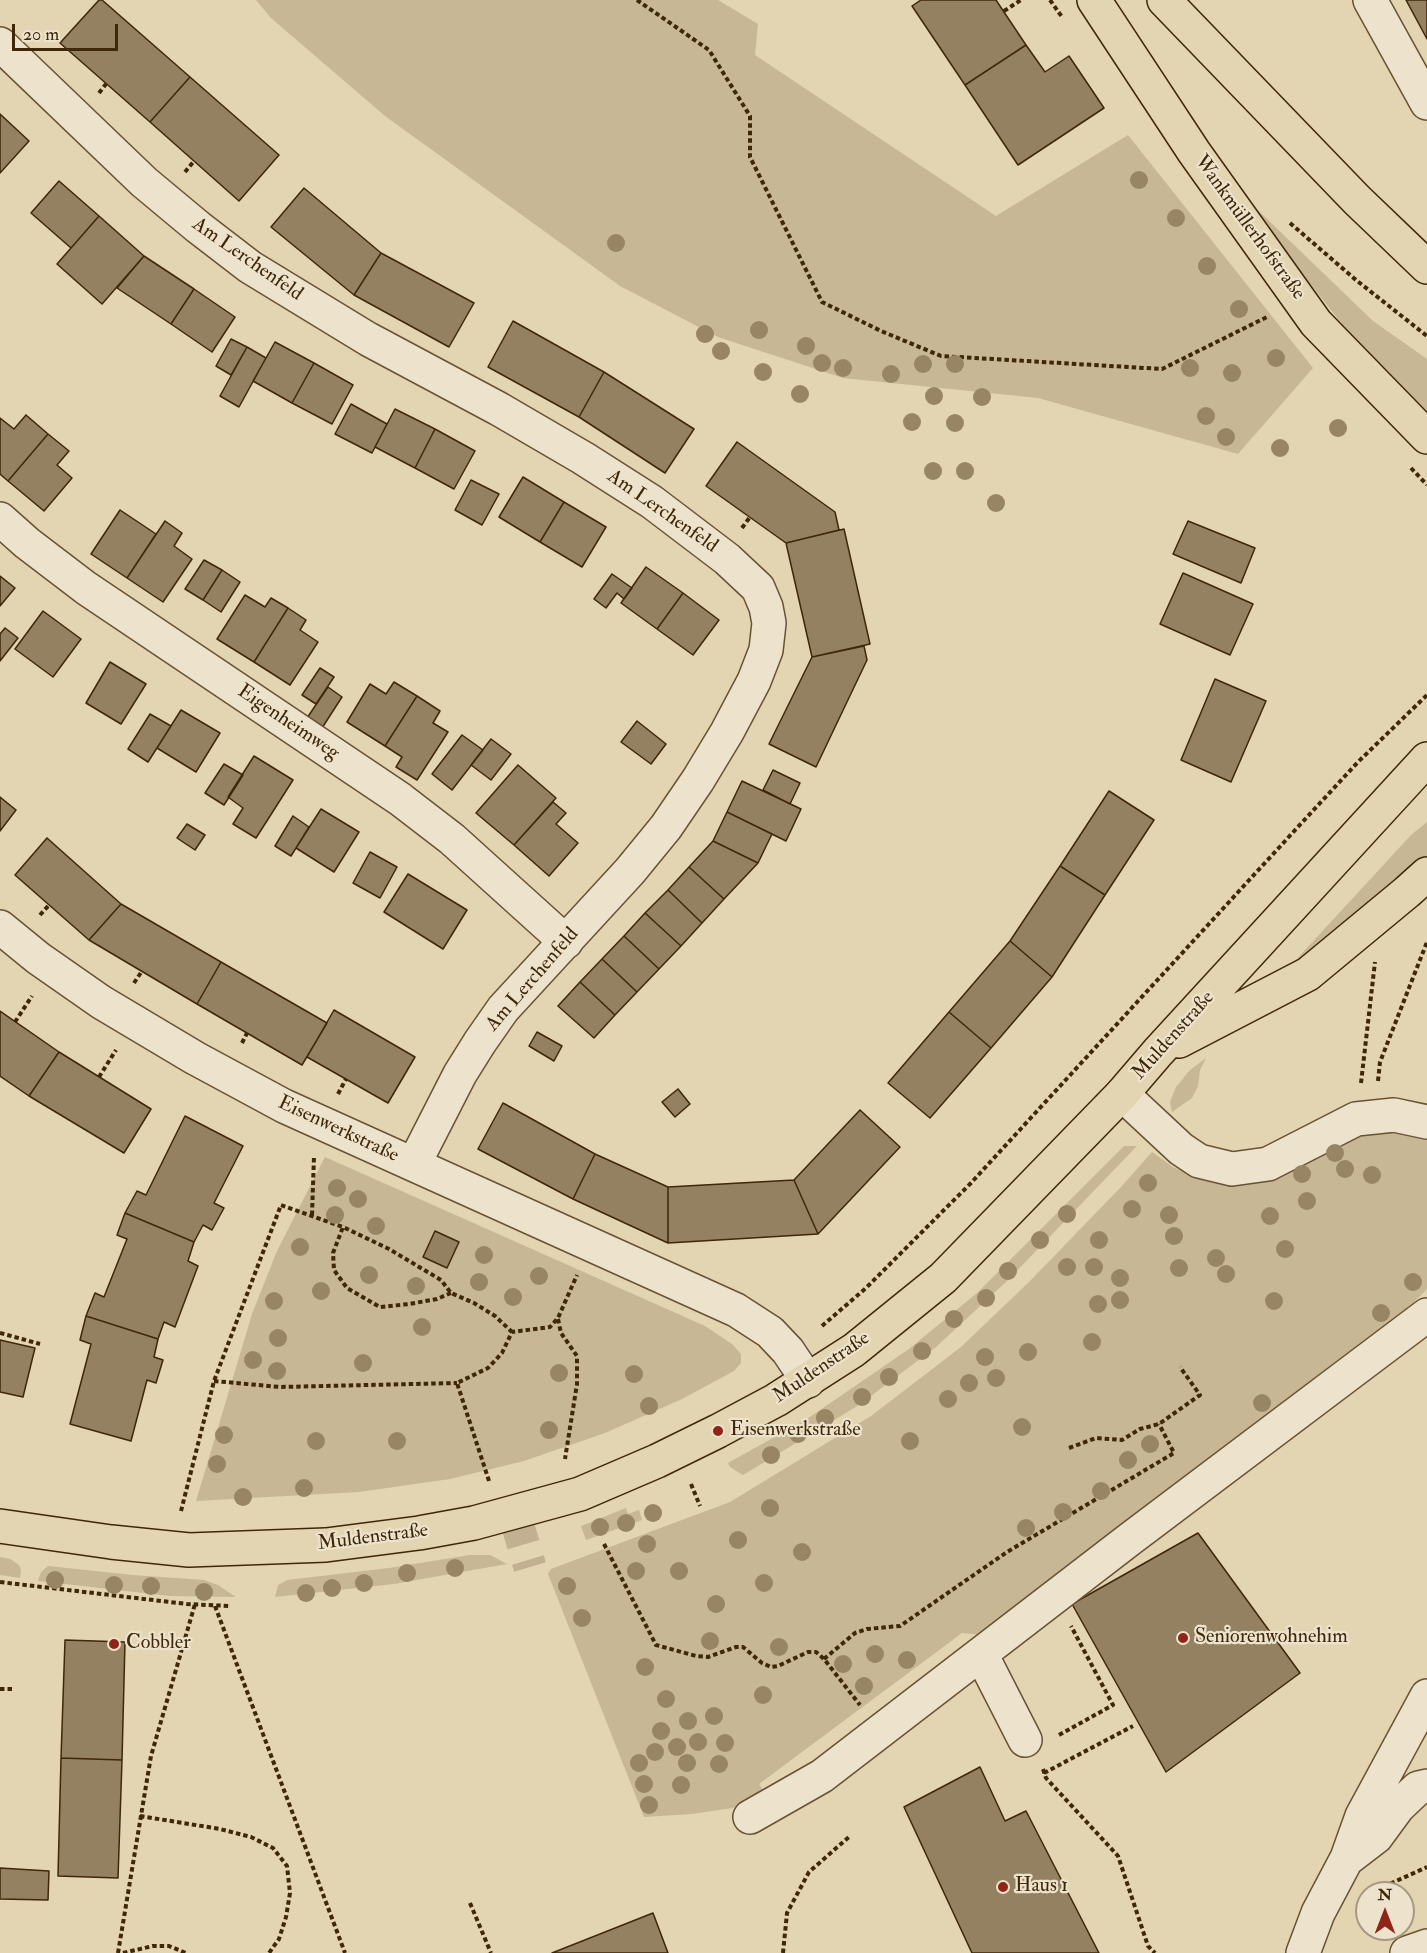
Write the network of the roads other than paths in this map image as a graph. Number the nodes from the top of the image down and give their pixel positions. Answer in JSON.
{"nodes":[{"id":1,"x":1094,"y":0,"type":"edge"},
{"id":2,"x":1164,"y":0,"type":"edge"},
{"id":3,"x":1370,"y":0,"type":"edge"},
{"id":4,"x":0,"y":44,"type":"edge"},
{"id":5,"x":1427,"y":103,"type":"edge"},
{"id":6,"x":1427,"y":267,"type":"edge"},
{"id":7,"x":1427,"y":437,"type":"edge"},
{"id":8,"x":0,"y":519,"type":"edge"},
{"id":9,"x":1427,"y":759,"type":"edge"},
{"id":10,"x":1427,"y":874,"type":"edge"},
{"id":11,"x":0,"y":927,"type":"edge"},
{"id":12,"x":566,"y":942,"type":"junction"},
{"id":13,"x":1158,"y":1052,"type":"junction"},
{"id":14,"x":1122,"y":1094,"type":"junction"},
{"id":15,"x":1427,"y":1122,"type":"edge"},
{"id":16,"x":414,"y":1164,"type":"junction"},
{"id":17,"x":1427,"y":1315,"type":"edge"},
{"id":18,"x":808,"y":1381,"type":"junction"},
{"id":19,"x":0,"y":1526,"type":"edge"},
{"id":20,"x":981,"y":1654,"type":"junction"},
{"id":21,"x":1427,"y":1696,"type":"edge"},
{"id":22,"x":1040,"y":1748,"type":"road end"},
{"id":23,"x":1427,"y":1786,"type":"edge"},
{"id":24,"x":750,"y":1817,"type":"dead end"},
{"id":25,"x":1346,"y":1860,"type":"junction"},
{"id":26,"x":1427,"y":1946,"type":"edge"},
{"id":27,"x":1303,"y":1953,"type":"edge"},
{"id":28,"x":1407,"y":1953,"type":"edge"}],
"edges":[{"from":1,"to":7,"type":"main road","name":"Wankmüllerhofstraße"},
{"from":2,"to":6,"type":"main road"},
{"from":3,"to":5,"type":"street"},
{"from":4,"to":12,"type":"street","name":"Am Lerchenfeld"},
{"from":8,"to":12,"type":"street","name":"Eigenheimweg"},
{"from":9,"to":13,"type":"main road","name":"Muldenstraße"},
{"from":10,"to":13,"type":"main road"},
{"from":11,"to":16,"type":"street","name":"Eisenwerkstraße"},
{"from":12,"to":16,"type":"street","name":"Am Lerchenfeld"},
{"from":13,"to":14,"type":"main road","name":"Muldenstraße"},
{"from":14,"to":15,"type":"street"},
{"from":14,"to":18,"type":"main road","name":"Muldenstraße"},
{"from":16,"to":18,"type":"street","name":"Eisenwerkstraße"},
{"from":17,"to":20,"type":"street"},
{"from":18,"to":19,"type":"main road","name":"Muldenstraße"},
{"from":20,"to":22,"type":"street"},
{"from":20,"to":24,"type":"street"},
{"from":21,"to":25,"type":"street"},
{"from":23,"to":25,"type":"street"},
{"from":25,"to":27,"type":"street"},
{"from":26,"to":28,"type":"street"}]}
